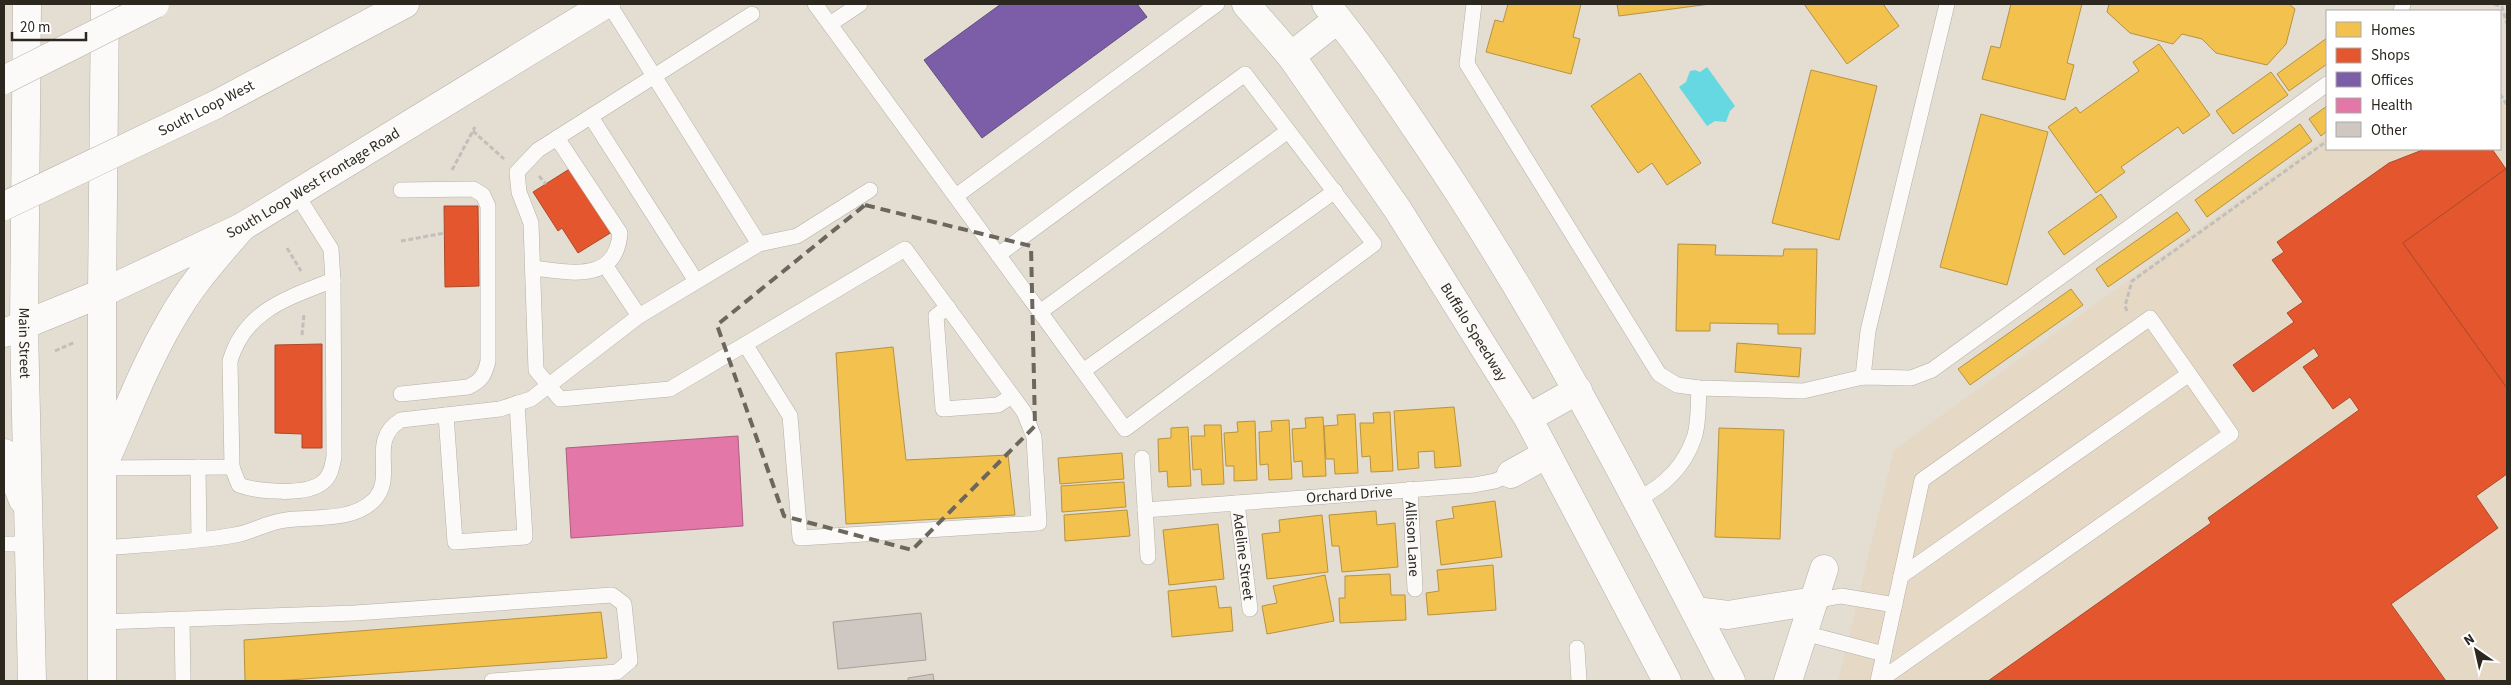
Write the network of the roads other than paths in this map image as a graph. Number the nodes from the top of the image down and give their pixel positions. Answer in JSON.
{"nodes":[{"id":1,"x":28,"y":4,"type":"edge"},
{"id":2,"x":105,"y":4,"type":"edge"},
{"id":3,"x":155,"y":4,"type":"edge"},
{"id":4,"x":405,"y":4,"type":"edge"},
{"id":5,"x":608,"y":4,"type":"edge"},
{"id":6,"x":815,"y":4,"type":"edge"},
{"id":7,"x":860,"y":4,"type":"edge"},
{"id":8,"x":1217,"y":4,"type":"edge"},
{"id":9,"x":1246,"y":4,"type":"edge"},
{"id":10,"x":1474,"y":4,"type":"edge"},
{"id":11,"x":1947,"y":4,"type":"edge"},
{"id":12,"x":1332,"y":11,"type":"edge"},
{"id":13,"x":752,"y":14,"type":"dead end"},
{"id":14,"x":830,"y":24,"type":"junction"},
{"id":15,"x":1291,"y":56,"type":"junction"},
{"id":16,"x":654,"y":76,"type":"junction"},
{"id":17,"x":4,"y":80,"type":"edge"},
{"id":18,"x":2326,"y":85,"type":"edge"},
{"id":19,"x":591,"y":116,"type":"junction"},
{"id":20,"x":1288,"y":131,"type":"junction"},
{"id":21,"x":557,"y":138,"type":"junction"},
{"id":22,"x":401,"y":190,"type":"dead end"},
{"id":23,"x":870,"y":190,"type":"dead end"},
{"id":24,"x":1335,"y":190,"type":"junction"},
{"id":25,"x":296,"y":195,"type":"junction"},
{"id":26,"x":956,"y":196,"type":"junction"},
{"id":27,"x":4,"y":206,"type":"edge"},
{"id":28,"x":242,"y":227,"type":"junction"},
{"id":29,"x":759,"y":244,"type":"junction"},
{"id":30,"x":998,"y":255,"type":"junction"},
{"id":31,"x":605,"y":265,"type":"junction"},
{"id":32,"x":533,"y":268,"type":"junction"},
{"id":33,"x":333,"y":280,"type":"junction"},
{"id":34,"x":696,"y":282,"type":"junction"},
{"id":35,"x":102,"y":293,"type":"junction"},
{"id":36,"x":948,"y":308,"type":"junction"},
{"id":37,"x":1040,"y":312,"type":"junction"},
{"id":38,"x":639,"y":316,"type":"junction"},
{"id":39,"x":14,"y":329,"type":"edge"},
{"id":40,"x":746,"y":344,"type":"junction"},
{"id":41,"x":1083,"y":371,"type":"junction"},
{"id":42,"x":2189,"y":374,"type":"junction"},
{"id":43,"x":1863,"y":377,"type":"junction"},
{"id":44,"x":547,"y":386,"type":"junction"},
{"id":45,"x":1699,"y":388,"type":"junction"},
{"id":46,"x":1578,"y":390,"type":"junction"},
{"id":47,"x":401,"y":394,"type":"dead end"},
{"id":48,"x":1012,"y":396,"type":"junction"},
{"id":49,"x":518,"y":403,"type":"junction"},
{"id":50,"x":446,"y":415,"type":"junction"},
{"id":51,"x":1528,"y":418,"type":"junction"},
{"id":52,"x":4,"y":453,"type":"edge"},
{"id":53,"x":1547,"y":454,"type":"junction"},
{"id":54,"x":1142,"y":458,"type":"dead end"},
{"id":55,"x":198,"y":467,"type":"junction"},
{"id":56,"x":232,"y":467,"type":"junction"},
{"id":57,"x":102,"y":468,"type":"junction"},
{"id":58,"x":1511,"y":474,"type":"joint"},
{"id":59,"x":1410,"y":489,"type":"junction"},
{"id":60,"x":1638,"y":499,"type":"junction"},
{"id":61,"x":1237,"y":503,"type":"junction"},
{"id":62,"x":1145,"y":510,"type":"junction"},
{"id":63,"x":29,"y":516,"type":"junction"},
{"id":64,"x":199,"y":539,"type":"junction"},
{"id":65,"x":17,"y":544,"type":"edge"},
{"id":66,"x":102,"y":548,"type":"junction"},
{"id":67,"x":1148,"y":557,"type":"dead end"},
{"id":68,"x":1824,"y":569,"type":"dead end"},
{"id":69,"x":1901,"y":576,"type":"junction"},
{"id":70,"x":1415,"y":589,"type":"dead end"},
{"id":71,"x":1814,"y":601,"type":"junction"},
{"id":72,"x":1895,"y":605,"type":"junction"},
{"id":73,"x":1250,"y":609,"type":"dead end"},
{"id":74,"x":1695,"y":611,"type":"junction"},
{"id":75,"x":182,"y":620,"type":"junction"},
{"id":76,"x":102,"y":622,"type":"junction"},
{"id":77,"x":1804,"y":633,"type":"junction"},
{"id":78,"x":1577,"y":648,"type":"dead end"},
{"id":79,"x":1884,"y":654,"type":"junction"},
{"id":80,"x":32,"y":681,"type":"edge"},
{"id":81,"x":102,"y":681,"type":"edge"},
{"id":82,"x":183,"y":681,"type":"edge"},
{"id":83,"x":492,"y":681,"type":"edge"},
{"id":84,"x":1579,"y":681,"type":"edge"},
{"id":85,"x":1667,"y":681,"type":"edge"},
{"id":86,"x":1731,"y":681,"type":"edge"},
{"id":87,"x":1788,"y":681,"type":"edge"},
{"id":88,"x":1879,"y":681,"type":"edge"}],
"edges":[{"from":1,"to":39,"type":"main road","name":"Main Street"},
{"from":2,"to":35,"type":"main road"},
{"from":3,"to":17,"type":"main road","bridge":true},
{"from":4,"to":27,"type":"main road","name":"South Loop West","bridge":true},
{"from":5,"to":16,"type":"lane"},
{"from":5,"to":25,"type":"main road","name":"South Loop West Frontage Road"},
{"from":6,"to":14,"type":"lane"},
{"from":7,"to":14,"type":"lane"},
{"from":8,"to":26,"type":"lane"},
{"from":9,"to":15,"type":"main road","name":"Buffalo Speedway"},
{"from":10,"to":45,"type":"lane"},
{"from":11,"to":43,"type":"lane"},
{"from":12,"to":15,"type":"main road"},
{"from":12,"to":46,"type":"main road"},
{"from":13,"to":16,"type":"lane"},
{"from":14,"to":26,"type":"lane"},
{"from":15,"to":51,"type":"main road","name":"Buffalo Speedway"},
{"from":16,"to":19,"type":"lane"},
{"from":16,"to":29,"type":"lane"},
{"from":18,"to":43,"type":"lane"},
{"from":19,"to":21,"type":"lane"},
{"from":19,"to":34,"type":"lane"},
{"from":20,"to":24,"type":"lane"},
{"from":20,"to":30,"type":"lane"},
{"from":20,"to":37,"type":"lane"},
{"from":21,"to":31,"type":"lane"},
{"from":21,"to":32,"type":"lane"},
{"from":22,"to":47,"type":"lane"},
{"from":23,"to":29,"type":"lane"},
{"from":24,"to":41,"type":"lane"},
{"from":24,"to":41,"type":"lane"},
{"from":25,"to":28,"type":"main road","name":"South Loop West Frontage Road"},
{"from":25,"to":33,"type":"lane"},
{"from":26,"to":30,"type":"lane"},
{"from":28,"to":35,"type":"main road","name":"South Loop West Frontage Road"},
{"from":28,"to":57,"type":"main road"},
{"from":29,"to":34,"type":"lane"},
{"from":30,"to":37,"type":"lane"},
{"from":31,"to":32,"type":"lane"},
{"from":31,"to":38,"type":"lane"},
{"from":32,"to":44,"type":"lane"},
{"from":33,"to":56,"type":"lane"},
{"from":33,"to":56,"type":"lane"},
{"from":34,"to":38,"type":"lane"},
{"from":35,"to":39,"type":"main road","name":"South Loop West Frontage Road"},
{"from":35,"to":57,"type":"main road"},
{"from":36,"to":40,"type":"lane"},
{"from":36,"to":48,"type":"lane"},
{"from":36,"to":48,"type":"lane"},
{"from":37,"to":41,"type":"lane"},
{"from":38,"to":44,"type":"lane"},
{"from":39,"to":63,"type":"main road","name":"Main Street"},
{"from":40,"to":44,"type":"lane"},
{"from":40,"to":48,"type":"lane"},
{"from":42,"to":69,"type":"lane"},
{"from":42,"to":69,"type":"lane"},
{"from":42,"to":88,"type":"lane"},
{"from":43,"to":45,"type":"lane"},
{"from":44,"to":49,"type":"lane"},
{"from":45,"to":60,"type":"lane"},
{"from":46,"to":51,"type":"main road"},
{"from":46,"to":60,"type":"main road"},
{"from":49,"to":50,"type":"lane"},
{"from":49,"to":50,"type":"lane"},
{"from":50,"to":64,"type":"lane"},
{"from":51,"to":53,"type":"main road","name":"Buffalo Speedway"},
{"from":52,"to":63,"type":"main road"},
{"from":53,"to":58,"type":"main road","name":"Orchard Drive"},
{"from":53,"to":85,"type":"main road","name":"Buffalo Speedway"},
{"from":54,"to":62,"type":"lane"},
{"from":55,"to":56,"type":"lane"},
{"from":55,"to":57,"type":"lane"},
{"from":55,"to":64,"type":"lane"},
{"from":57,"to":66,"type":"main road"},
{"from":58,"to":59,"type":"lane","name":"Orchard Drive"},
{"from":59,"to":61,"type":"lane","name":"Orchard Drive"},
{"from":59,"to":70,"type":"lane","name":"Allison Lane"},
{"from":60,"to":74,"type":"main road"},
{"from":61,"to":62,"type":"lane","name":"Orchard Drive"},
{"from":61,"to":73,"type":"lane","name":"Adeline Street"},
{"from":62,"to":67,"type":"lane"},
{"from":63,"to":65,"type":"main road","name":"Main Street"},
{"from":64,"to":66,"type":"lane"},
{"from":65,"to":80,"type":"main road","name":"Main Street"},
{"from":66,"to":76,"type":"main road"},
{"from":68,"to":71,"type":"main road"},
{"from":69,"to":72,"type":"lane"},
{"from":71,"to":72,"type":"lane"},
{"from":71,"to":74,"type":"main road"},
{"from":71,"to":77,"type":"main road"},
{"from":72,"to":79,"type":"lane"},
{"from":74,"to":86,"type":"main road"},
{"from":75,"to":76,"type":"lane"},
{"from":75,"to":82,"type":"lane"},
{"from":75,"to":83,"type":"lane"},
{"from":76,"to":81,"type":"main road"},
{"from":77,"to":79,"type":"lane"},
{"from":77,"to":87,"type":"main road"},
{"from":78,"to":84,"type":"lane"},
{"from":79,"to":88,"type":"lane"}]}
